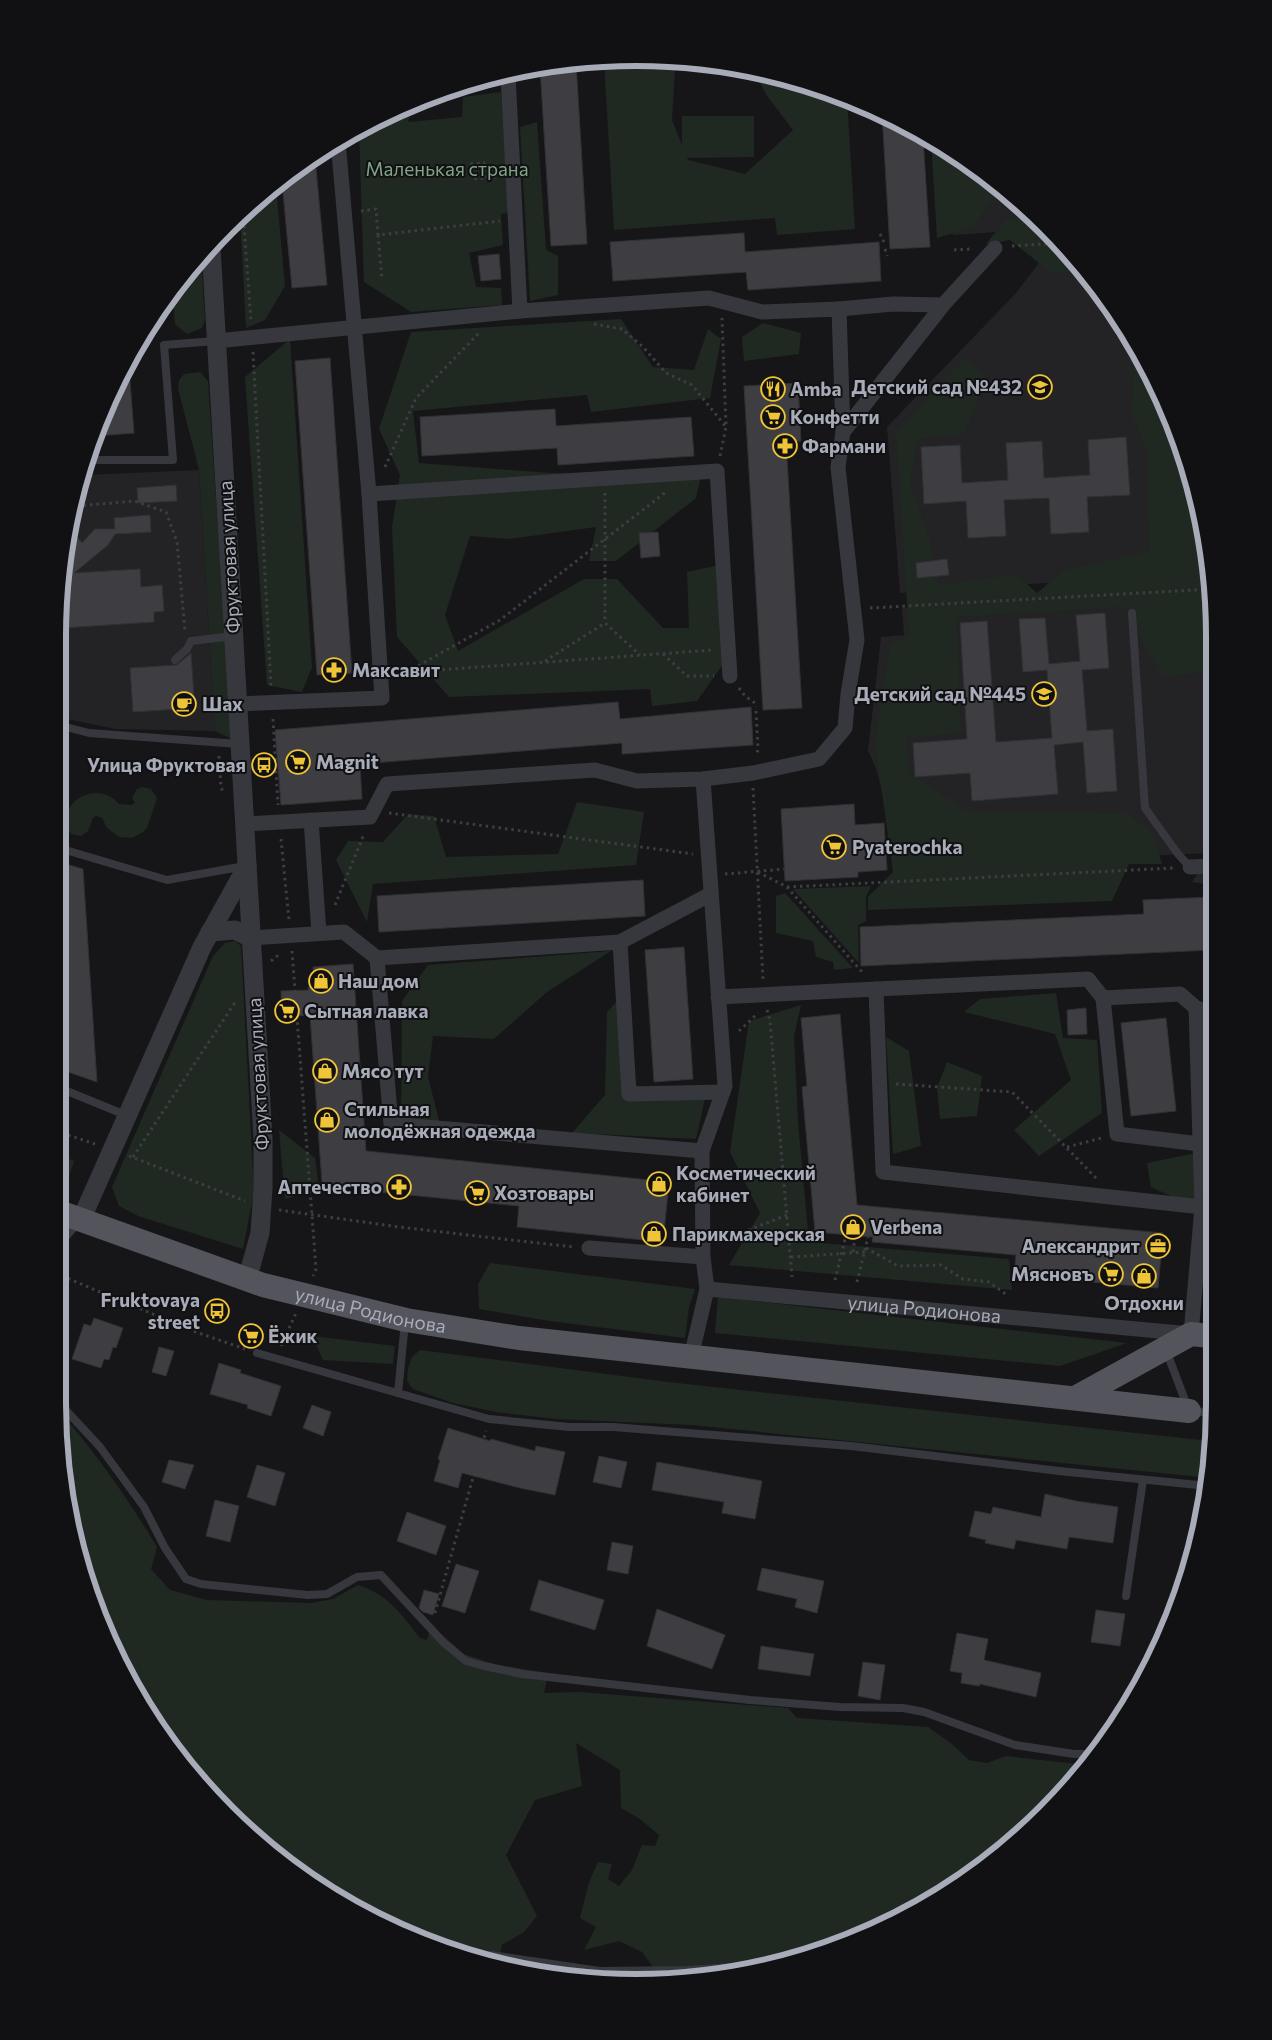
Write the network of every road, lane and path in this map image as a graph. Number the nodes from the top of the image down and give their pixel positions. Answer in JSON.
{"nodes":[{"id":1,"x":508,"y":81,"type":"edge"},
{"id":2,"x":339,"y":150,"type":"edge"},
{"id":3,"x":514,"y":176,"type":"junction"},
{"id":4,"x":486,"y":178,"type":"junction"},
{"id":5,"x":345,"y":213,"type":"junction"},
{"id":6,"x":516,"y":220,"type":"junction"},
{"id":7,"x":244,"y":223,"type":"edge"},
{"id":8,"x":880,"y":234,"type":"dead end"},
{"id":9,"x":378,"y":235,"type":"junction"},
{"id":10,"x":884,"y":242,"type":"dead end"},
{"id":11,"x":1049,"y":244,"type":"edge"},
{"id":12,"x":994,"y":248,"type":"joint"},
{"id":13,"x":884,"y":249,"type":"dead end"},
{"id":14,"x":211,"y":256,"type":"edge"},
{"id":15,"x":887,"y":256,"type":"dead end"},
{"id":16,"x":382,"y":279,"type":"dead end"},
{"id":17,"x":722,"y":301,"type":"junction"},
{"id":18,"x":944,"y":305,"type":"junction"},
{"id":19,"x":839,"y":308,"type":"junction"},
{"id":20,"x":520,"y":311,"type":"junction"},
{"id":21,"x":585,"y":323,"type":"dead end"},
{"id":22,"x":356,"y":327,"type":"junction"},
{"id":23,"x":481,"y":330,"type":"dead end"},
{"id":24,"x":252,"y":338,"type":"junction"},
{"id":25,"x":216,"y":341,"type":"junction"},
{"id":26,"x":726,"y":428,"type":"junction"},
{"id":27,"x":843,"y":432,"type":"junction"},
{"id":28,"x":94,"y":460,"type":"edge"},
{"id":29,"x":717,"y":472,"type":"junction"},
{"id":30,"x":689,"y":474,"type":"junction"},
{"id":31,"x":605,"y":479,"type":"junction"},
{"id":32,"x":375,"y":494,"type":"junction"},
{"id":33,"x":82,"y":506,"type":"edge"},
{"id":34,"x":605,"y":539,"type":"junction"},
{"id":35,"x":1204,"y":589,"type":"edge"},
{"id":36,"x":854,"y":609,"type":"junction"},
{"id":37,"x":1132,"y":613,"type":"dead end"},
{"id":38,"x":605,"y":623,"type":"junction"},
{"id":39,"x":233,"y":636,"type":"junction"},
{"id":40,"x":192,"y":641,"type":"junction"},
{"id":41,"x":729,"y":649,"type":"junction"},
{"id":42,"x":662,"y":654,"type":"junction"},
{"id":43,"x":640,"y":656,"type":"junction"},
{"id":44,"x":175,"y":660,"type":"dead end"},
{"id":45,"x":544,"y":662,"type":"junction"},
{"id":46,"x":730,"y":676,"type":"junction"},
{"id":47,"x":272,"y":702,"type":"junction"},
{"id":48,"x":237,"y":704,"type":"junction"},
{"id":49,"x":66,"y":727,"type":"edge"},
{"id":50,"x":239,"y":744,"type":"junction"},
{"id":51,"x":753,"y":773,"type":"junction"},
{"id":52,"x":703,"y":778,"type":"junction"},
{"id":53,"x":372,"y":814,"type":"junction"},
{"id":54,"x":311,"y":820,"type":"junction"},
{"id":55,"x":244,"y":824,"type":"junction"},
{"id":56,"x":66,"y":850,"type":"edge"},
{"id":57,"x":708,"y":857,"type":"junction"},
{"id":58,"x":247,"y":866,"type":"junction"},
{"id":59,"x":1206,"y":866,"type":"edge"},
{"id":60,"x":1190,"y":867,"type":"junction"},
{"id":61,"x":784,"y":869,"type":"dead end"},
{"id":62,"x":757,"y":871,"type":"junction"},
{"id":63,"x":710,"y":876,"type":"junction"},
{"id":64,"x":787,"y":887,"type":"junction"},
{"id":65,"x":711,"y":894,"type":"junction"},
{"id":66,"x":210,"y":932,"type":"junction"},
{"id":67,"x":321,"y":933,"type":"junction"},
{"id":68,"x":291,"y":936,"type":"junction"},
{"id":69,"x":251,"y":938,"type":"junction"},
{"id":70,"x":620,"y":942,"type":"junction"},
{"id":71,"x":377,"y":958,"type":"junction"},
{"id":72,"x":253,"y":975,"type":"junction"},
{"id":73,"x":876,"y":989,"type":"junction"},
{"id":74,"x":763,"y":995,"type":"junction"},
{"id":75,"x":718,"y":997,"type":"junction"},
{"id":76,"x":1103,"y":998,"type":"junction"},
{"id":77,"x":1196,"y":1008,"type":"junction"},
{"id":78,"x":1206,"y":1010,"type":"edge"},
{"id":79,"x":879,"y":1083,"type":"junction"},
{"id":80,"x":66,"y":1091,"type":"edge"},
{"id":81,"x":723,"y":1092,"type":"junction"},
{"id":82,"x":128,"y":1116,"type":"junction"},
{"id":83,"x":66,"y":1134,"type":"edge"},
{"id":84,"x":1117,"y":1134,"type":"junction"},
{"id":85,"x":1200,"y":1144,"type":"junction"},
{"id":86,"x":1066,"y":1148,"type":"junction"},
{"id":87,"x":113,"y":1150,"type":"junction"},
{"id":88,"x":702,"y":1151,"type":"junction"},
{"id":89,"x":133,"y":1158,"type":"junction"},
{"id":90,"x":1116,"y":1198,"type":"junction"},
{"id":91,"x":262,"y":1207,"type":"junction"},
{"id":92,"x":1202,"y":1207,"type":"junction"},
{"id":93,"x":311,"y":1214,"type":"junction"},
{"id":94,"x":788,"y":1215,"type":"junction"},
{"id":95,"x":72,"y":1217,"type":"edge"},
{"id":96,"x":66,"y":1231,"type":"edge"},
{"id":97,"x":846,"y":1235,"type":"dead end"},
{"id":98,"x":855,"y":1235,"type":"dead end"},
{"id":99,"x":868,"y":1237,"type":"dead end"},
{"id":100,"x":589,"y":1248,"type":"joint"},
{"id":101,"x":865,"y":1250,"type":"junction"},
{"id":102,"x":718,"y":1252,"type":"dead end"},
{"id":103,"x":842,"y":1252,"type":"junction"},
{"id":104,"x":853,"y":1252,"type":"junction"},
{"id":105,"x":703,"y":1257,"type":"junction"},
{"id":106,"x":791,"y":1257,"type":"junction"},
{"id":107,"x":792,"y":1277,"type":"dead end"},
{"id":108,"x":66,"y":1278,"type":"edge"},
{"id":109,"x":247,"y":1280,"type":"junction"},
{"id":110,"x":835,"y":1280,"type":"dead end"},
{"id":111,"x":857,"y":1282,"type":"dead end"},
{"id":112,"x":707,"y":1289,"type":"junction"},
{"id":113,"x":1007,"y":1295,"type":"dead end"},
{"id":114,"x":406,"y":1320,"type":"junction"},
{"id":115,"x":1200,"y":1335,"type":"edge"},
{"id":116,"x":1165,"y":1348,"type":"junction"},
{"id":117,"x":257,"y":1353,"type":"joint"},
{"id":118,"x":691,"y":1357,"type":"junction"},
{"id":119,"x":398,"y":1393,"type":"junction"},
{"id":120,"x":1075,"y":1398,"type":"junction"},
{"id":121,"x":66,"y":1411,"type":"edge"},
{"id":122,"x":1200,"y":1412,"type":"edge"},
{"id":123,"x":490,"y":1419,"type":"junction"},
{"id":124,"x":1143,"y":1480,"type":"junction"},
{"id":125,"x":1200,"y":1485,"type":"edge"},
{"id":126,"x":1126,"y":1596,"type":"dead end"},
{"id":127,"x":431,"y":1628,"type":"junction"},
{"id":128,"x":1086,"y":1754,"type":"edge"},
{"id":129,"x":496,"y":1956,"type":"edge"},
{"id":130,"x":715,"y":1968,"type":"edge"}],
"edges":[{"from":1,"to":3,"type":"street"},
{"from":2,"to":5,"type":"street"},
{"from":3,"to":4,"type":"path"},
{"from":3,"to":6,"type":"street"},
{"from":4,"to":4,"type":"path"},
{"from":5,"to":9,"type":"path"},
{"from":5,"to":22,"type":"street"},
{"from":6,"to":9,"type":"path"},
{"from":6,"to":20,"type":"street"},
{"from":7,"to":24,"type":"path"},
{"from":8,"to":10,"type":"path"},
{"from":9,"to":16,"type":"path"},
{"from":11,"to":12,"type":"path"},
{"from":12,"to":18,"type":"street"},
{"from":13,"to":15,"type":"path"},
{"from":14,"to":25,"type":"street","name":"Фруктовая улица"},
{"from":17,"to":19,"type":"street"},
{"from":17,"to":20,"type":"street"},
{"from":17,"to":26,"type":"path"},
{"from":18,"to":19,"type":"street"},
{"from":18,"to":27,"type":"street"},
{"from":19,"to":27,"type":"street"},
{"from":20,"to":22,"type":"street"},
{"from":21,"to":26,"type":"path"},
{"from":22,"to":24,"type":"street"},
{"from":22,"to":32,"type":"street"},
{"from":23,"to":32,"type":"path"},
{"from":24,"to":25,"type":"street"},
{"from":24,"to":47,"type":"path"},
{"from":25,"to":28,"type":"lane"},
{"from":25,"to":39,"type":"street","name":"Фруктовая улица"},
{"from":26,"to":29,"type":"path"},
{"from":27,"to":36,"type":"street"},
{"from":29,"to":30,"type":"street"},
{"from":29,"to":41,"type":"street"},
{"from":30,"to":31,"type":"street"},
{"from":30,"to":34,"type":"path"},
{"from":31,"to":32,"type":"street"},
{"from":31,"to":34,"type":"path"},
{"from":32,"to":47,"type":"street"},
{"from":33,"to":40,"type":"path"},
{"from":34,"to":38,"type":"path"},
{"from":34,"to":45,"type":"path"},
{"from":35,"to":36,"type":"path"},
{"from":36,"to":51,"type":"street"},
{"from":37,"to":60,"type":"lane"},
{"from":38,"to":43,"type":"path"},
{"from":38,"to":45,"type":"path"},
{"from":39,"to":40,"type":"lane"},
{"from":39,"to":48,"type":"street","name":"Фруктовая улица"},
{"from":40,"to":44,"type":"lane"},
{"from":41,"to":42,"type":"path"},
{"from":41,"to":46,"type":"street"},
{"from":42,"to":43,"type":"path"},
{"from":42,"to":46,"type":"path"},
{"from":43,"to":45,"type":"path"},
{"from":46,"to":51,"type":"path"},
{"from":47,"to":48,"type":"street"},
{"from":48,"to":50,"type":"street","name":"Фруктовая улица"},
{"from":49,"to":50,"type":"lane"},
{"from":50,"to":55,"type":"street","name":"Фруктовая улица"},
{"from":51,"to":52,"type":"street"},
{"from":51,"to":62,"type":"path"},
{"from":52,"to":53,"type":"street"},
{"from":52,"to":57,"type":"street"},
{"from":53,"to":54,"type":"street"},
{"from":53,"to":57,"type":"path"},
{"from":53,"to":67,"type":"path"},
{"from":54,"to":55,"type":"street"},
{"from":54,"to":67,"type":"street"},
{"from":55,"to":58,"type":"street","name":"Фруктовая улица"},
{"from":56,"to":58,"type":"lane"},
{"from":57,"to":63,"type":"street"},
{"from":58,"to":66,"type":"street"},
{"from":58,"to":69,"type":"street","name":"Фруктовая улица"},
{"from":59,"to":60,"type":"street"},
{"from":60,"to":64,"type":"path"},
{"from":61,"to":62,"type":"path"},
{"from":62,"to":63,"type":"path"},
{"from":62,"to":64,"type":"path"},
{"from":62,"to":74,"type":"path"},
{"from":63,"to":65,"type":"street"},
{"from":64,"to":73,"type":"path"},
{"from":65,"to":70,"type":"street"},
{"from":65,"to":75,"type":"street"},
{"from":66,"to":69,"type":"street"},
{"from":66,"to":82,"type":"street"},
{"from":67,"to":68,"type":"street"},
{"from":67,"to":71,"type":"street"},
{"from":68,"to":69,"type":"street"},
{"from":68,"to":93,"type":"path"},
{"from":69,"to":72,"type":"street","name":"Фруктовая улица"},
{"from":70,"to":71,"type":"street"},
{"from":70,"to":81,"type":"street"},
{"from":71,"to":88,"type":"street"},
{"from":72,"to":89,"type":"path"},
{"from":72,"to":91,"type":"street","name":"Фруктовая улица"},
{"from":73,"to":74,"type":"street"},
{"from":73,"to":76,"type":"street"},
{"from":73,"to":79,"type":"street"},
{"from":74,"to":75,"type":"street"},
{"from":74,"to":94,"type":"path"},
{"from":75,"to":81,"type":"street"},
{"from":76,"to":77,"type":"street"},
{"from":76,"to":84,"type":"street"},
{"from":77,"to":78,"type":"street"},
{"from":77,"to":85,"type":"street"},
{"from":79,"to":86,"type":"path"},
{"from":79,"to":90,"type":"street"},
{"from":80,"to":82,"type":"lane"},
{"from":81,"to":88,"type":"street"},
{"from":82,"to":87,"type":"street"},
{"from":83,"to":87,"type":"path"},
{"from":84,"to":85,"type":"street"},
{"from":84,"to":86,"type":"path"},
{"from":85,"to":92,"type":"street"},
{"from":86,"to":90,"type":"path"},
{"from":87,"to":89,"type":"path"},
{"from":87,"to":95,"type":"street"},
{"from":88,"to":105,"type":"street"},
{"from":89,"to":91,"type":"path"},
{"from":90,"to":92,"type":"street"},
{"from":91,"to":93,"type":"path"},
{"from":91,"to":109,"type":"street","name":"Фруктовая улица"},
{"from":92,"to":115,"type":"street"},
{"from":93,"to":100,"type":"path"},
{"from":94,"to":102,"type":"path"},
{"from":94,"to":106,"type":"path"},
{"from":95,"to":96,"type":"lane"},
{"from":95,"to":109,"type":"main road","name":"улица Родионова"},
{"from":97,"to":103,"type":"path"},
{"from":98,"to":104,"type":"path"},
{"from":99,"to":101,"type":"path"},
{"from":100,"to":105,"type":"street"},
{"from":101,"to":104,"type":"path"},
{"from":101,"to":111,"type":"path"},
{"from":101,"to":113,"type":"path"},
{"from":103,"to":104,"type":"path"},
{"from":103,"to":106,"type":"path"},
{"from":103,"to":110,"type":"path"},
{"from":105,"to":112,"type":"street"},
{"from":106,"to":107,"type":"path"},
{"from":108,"to":117,"type":"path"},
{"from":109,"to":114,"type":"main road","name":"улица Родионова"},
{"from":112,"to":115,"type":"street","name":"улица Родионова"},
{"from":112,"to":118,"type":"street"},
{"from":114,"to":118,"type":"main road","name":"улица Родионова"},
{"from":114,"to":119,"type":"lane"},
{"from":115,"to":116,"type":"main road"},
{"from":116,"to":120,"type":"main road"},
{"from":116,"to":122,"type":"lane"},
{"from":117,"to":119,"type":"lane"},
{"from":118,"to":120,"type":"main road","name":"улица Родионова"},
{"from":119,"to":123,"type":"lane"},
{"from":120,"to":122,"type":"main road","name":"улица Родионова"},
{"from":121,"to":127,"type":"lane"},
{"from":123,"to":124,"type":"lane"},
{"from":123,"to":127,"type":"path"},
{"from":124,"to":125,"type":"lane"},
{"from":124,"to":126,"type":"lane"},
{"from":127,"to":128,"type":"lane"},
{"from":129,"to":130,"type":"lane"}]}
